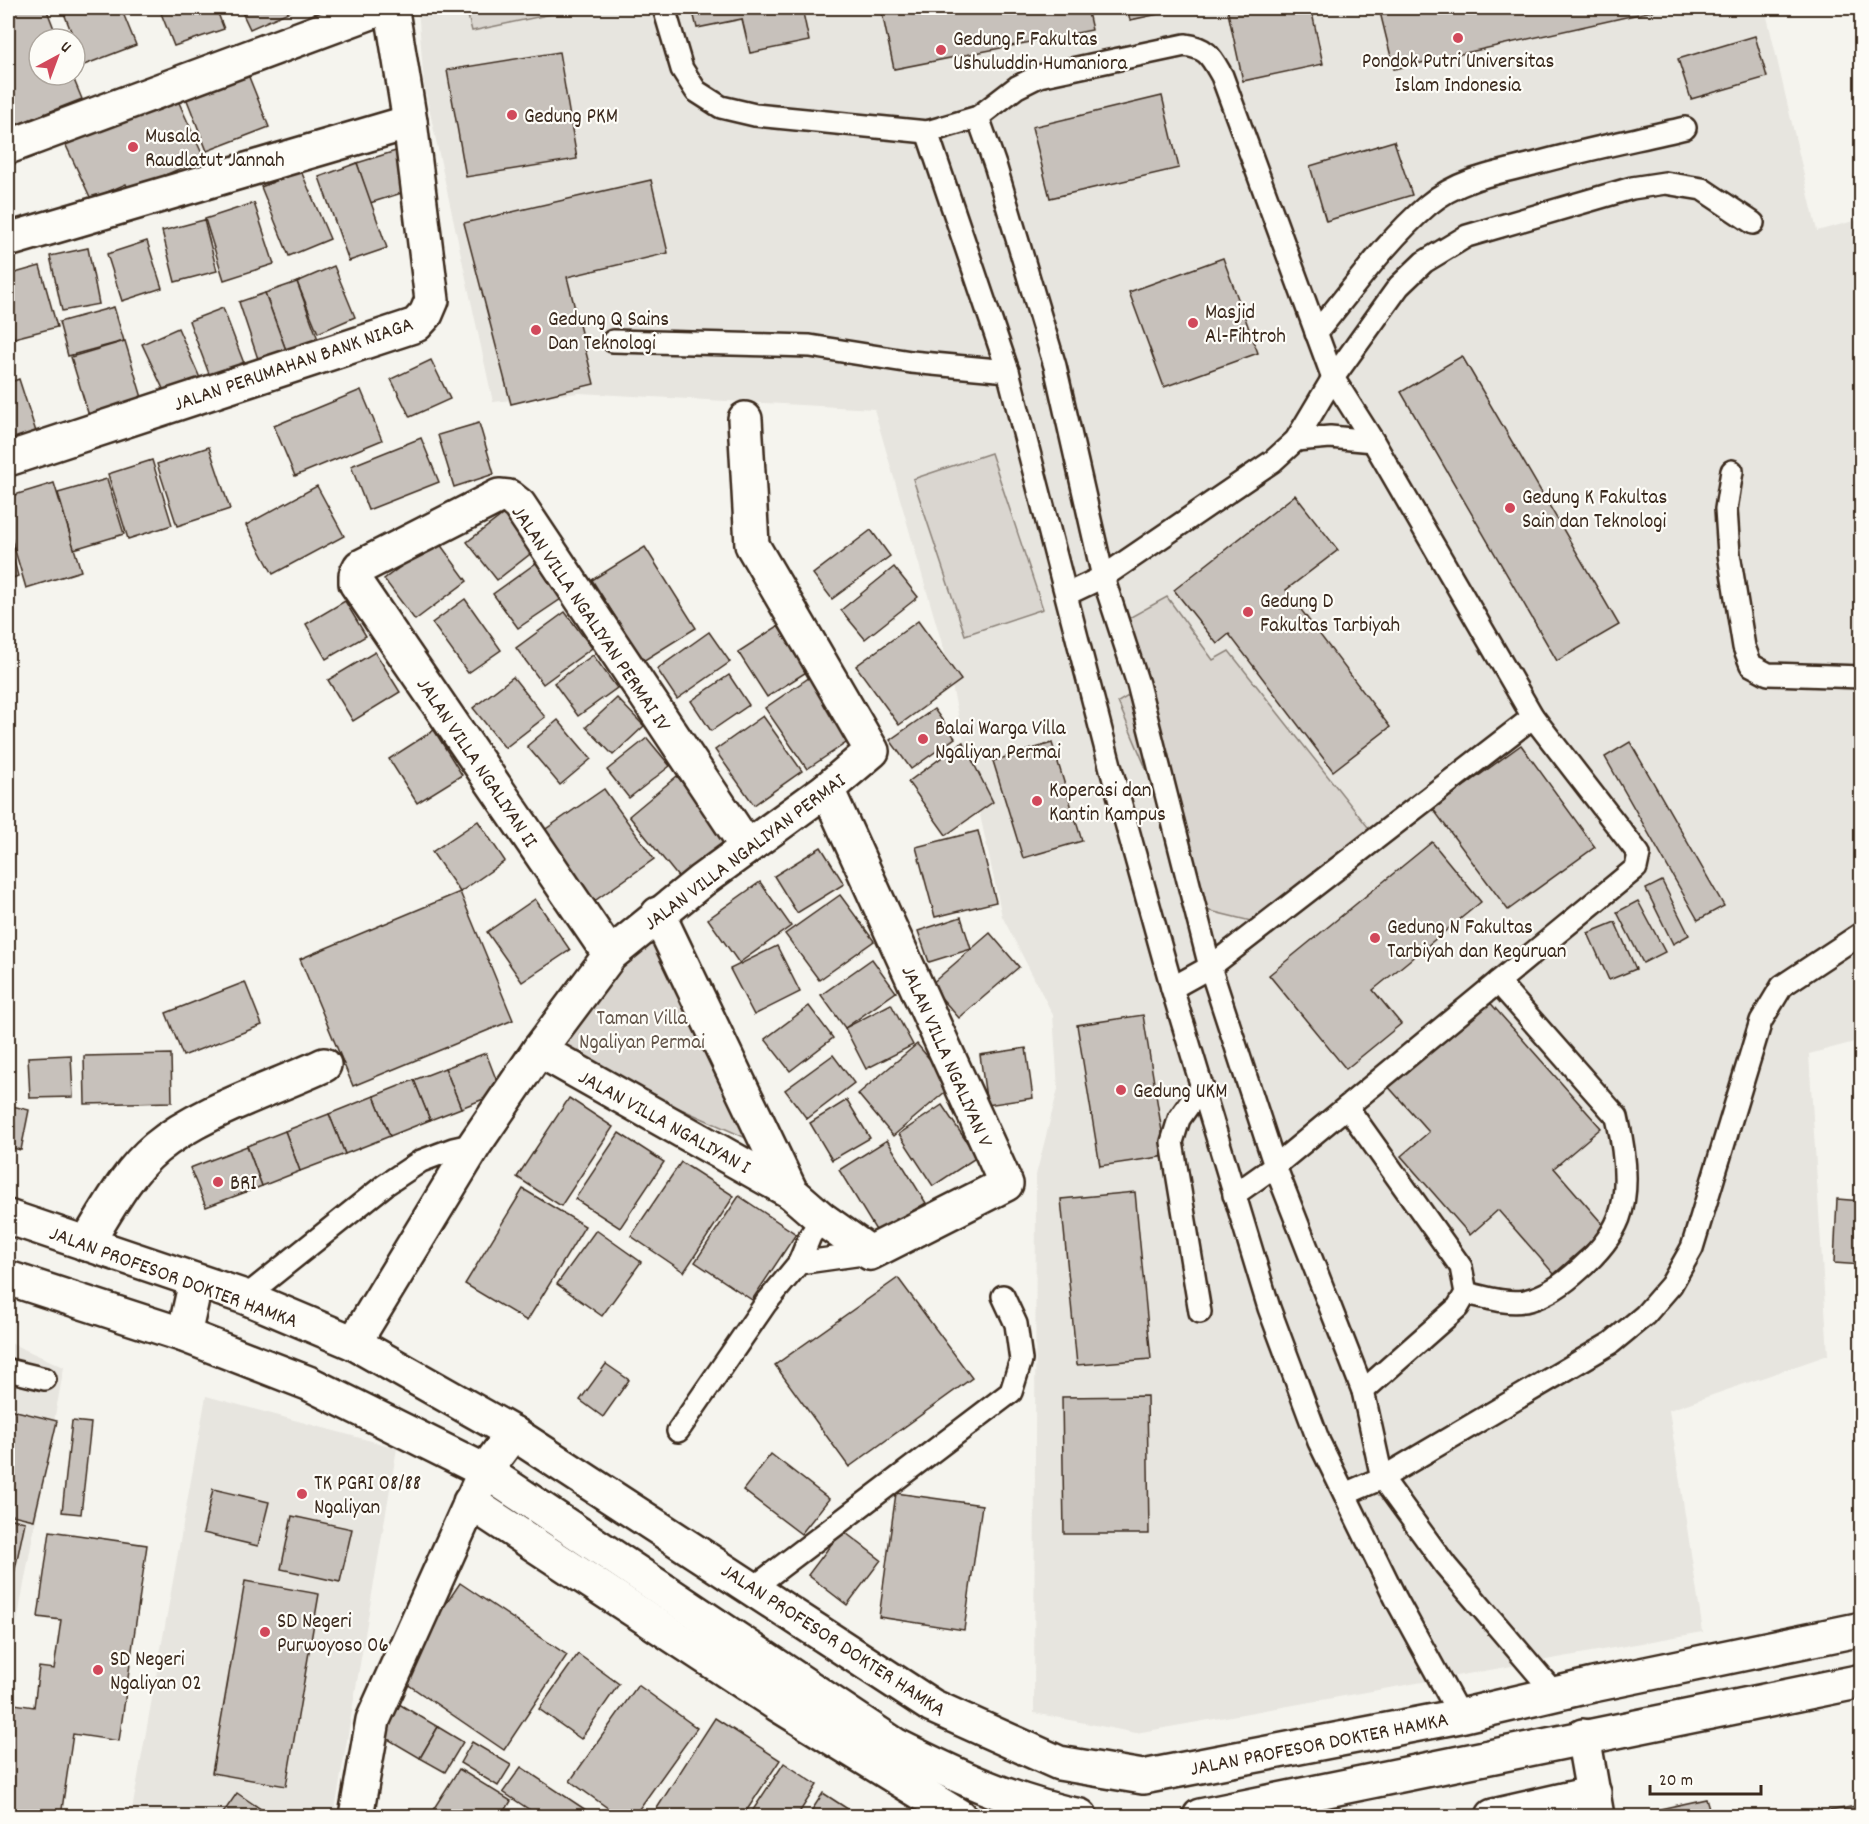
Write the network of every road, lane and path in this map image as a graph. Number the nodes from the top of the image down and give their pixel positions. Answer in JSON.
{"nodes":[{"id":1,"x":383,"y":8,"type":"edge"},
{"id":2,"x":664,"y":8,"type":"edge"},
{"id":3,"x":978,"y":117,"type":"junction"},
{"id":4,"x":410,"y":122,"type":"junction"},
{"id":5,"x":1685,"y":128,"type":"dead end"},
{"id":6,"x":927,"y":132,"type":"junction"},
{"id":7,"x":8,"y":147,"type":"edge"},
{"id":8,"x":1753,"y":223,"type":"dead end"},
{"id":9,"x":8,"y":240,"type":"edge"},
{"id":10,"x":1378,"y":259,"type":"junction"},
{"id":11,"x":1399,"y":286,"type":"junction"},
{"id":12,"x":1316,"y":333,"type":"junction"},
{"id":13,"x":613,"y":341,"type":"dead end"},
{"id":14,"x":1008,"y":371,"type":"junction"},
{"id":15,"x":1333,"y":378,"type":"junction"},
{"id":16,"x":745,"y":419,"type":"dead end"},
{"id":17,"x":1296,"y":440,"type":"junction"},
{"id":18,"x":1374,"y":441,"type":"junction"},
{"id":19,"x":8,"y":459,"type":"edge"},
{"id":20,"x":1732,"y":471,"type":"dead end"},
{"id":21,"x":360,"y":567,"type":"joint"},
{"id":22,"x":1103,"y":577,"type":"junction"},
{"id":23,"x":1067,"y":594,"type":"junction"},
{"id":24,"x":1862,"y":677,"type":"edge"},
{"id":25,"x":1533,"y":717,"type":"junction"},
{"id":26,"x":827,"y":789,"type":"junction"},
{"id":27,"x":747,"y":847,"type":"junction"},
{"id":28,"x":658,"y":914,"type":"junction"},
{"id":29,"x":1862,"y":933,"type":"edge"},
{"id":30,"x":610,"y":955,"type":"junction"},
{"id":31,"x":1210,"y":968,"type":"junction"},
{"id":32,"x":1498,"y":982,"type":"junction"},
{"id":33,"x":1172,"y":988,"type":"junction"},
{"id":34,"x":539,"y":1050,"type":"junction"},
{"id":35,"x":324,"y":1065,"type":"dead end"},
{"id":36,"x":1202,"y":1086,"type":"junction"},
{"id":37,"x":1347,"y":1107,"type":"junction"},
{"id":38,"x":475,"y":1144,"type":"junction"},
{"id":39,"x":1275,"y":1166,"type":"junction"},
{"id":40,"x":791,"y":1192,"type":"junction"},
{"id":41,"x":1234,"y":1195,"type":"junction"},
{"id":42,"x":8,"y":1217,"type":"edge"},
{"id":43,"x":822,"y":1219,"type":"junction"},
{"id":44,"x":86,"y":1244,"type":"junction"},
{"id":45,"x":870,"y":1253,"type":"junction"},
{"id":46,"x":799,"y":1263,"type":"junction"},
{"id":47,"x":8,"y":1278,"type":"edge"},
{"id":48,"x":196,"y":1281,"type":"junction"},
{"id":49,"x":1466,"y":1293,"type":"junction"},
{"id":50,"x":1003,"y":1296,"type":"dead end"},
{"id":51,"x":245,"y":1297,"type":"junction"},
{"id":52,"x":1200,"y":1312,"type":"dead end"},
{"id":53,"x":184,"y":1335,"type":"junction"},
{"id":54,"x":354,"y":1343,"type":"junction"},
{"id":55,"x":8,"y":1370,"type":"edge"},
{"id":56,"x":45,"y":1379,"type":"dead end"},
{"id":57,"x":1363,"y":1391,"type":"junction"},
{"id":58,"x":678,"y":1431,"type":"dead end"},
{"id":59,"x":513,"y":1433,"type":"junction"},
{"id":60,"x":484,"y":1471,"type":"junction"},
{"id":61,"x":1382,"y":1478,"type":"junction"},
{"id":62,"x":1345,"y":1494,"type":"junction"},
{"id":63,"x":470,"y":1502,"type":"junction"},
{"id":64,"x":753,"y":1588,"type":"junction"},
{"id":65,"x":1862,"y":1629,"type":"edge"},
{"id":66,"x":1862,"y":1681,"type":"edge"},
{"id":67,"x":1556,"y":1695,"type":"junction"},
{"id":68,"x":1460,"y":1716,"type":"junction"},
{"id":69,"x":1583,"y":1736,"type":"junction"},
{"id":70,"x":1596,"y":1805,"type":"edge"},
{"id":71,"x":356,"y":1816,"type":"edge"},
{"id":72,"x":959,"y":1816,"type":"edge"},
{"id":73,"x":1080,"y":1816,"type":"edge"},
{"id":74,"x":1200,"y":1816,"type":"edge"},
{"id":75,"x":1493,"y":1816,"type":"edge"}],
"edges":[{"from":1,"to":4,"type":"street","name":"JALAN PERUMAHAN BANK NIAGA"},
{"from":1,"to":7,"type":"street","name":"JALAN PERUMAHAN BANK NIAGA"},
{"from":2,"to":6,"type":"lane"},
{"from":3,"to":6,"type":"lane"},
{"from":3,"to":12,"type":"lane"},
{"from":3,"to":22,"type":"lane"},
{"from":4,"to":9,"type":"street"},
{"from":4,"to":19,"type":"street","name":"JALAN PERUMAHAN BANK NIAGA"},
{"from":5,"to":10,"type":"lane"},
{"from":6,"to":14,"type":"lane"},
{"from":8,"to":11,"type":"lane"},
{"from":10,"to":11,"type":"lane"},
{"from":10,"to":12,"type":"lane"},
{"from":11,"to":15,"type":"lane"},
{"from":12,"to":15,"type":"lane"},
{"from":13,"to":14,"type":"lane"},
{"from":14,"to":23,"type":"lane"},
{"from":15,"to":17,"type":"lane"},
{"from":15,"to":18,"type":"lane"},
{"from":16,"to":26,"type":"street","name":"JALAN VILLA NGALIYAN PERMAI"},
{"from":17,"to":18,"type":"lane"},
{"from":17,"to":22,"type":"lane"},
{"from":18,"to":25,"type":"lane"},
{"from":20,"to":24,"type":"lane"},
{"from":21,"to":27,"type":"street","name":"JALAN VILLA NGALIYAN PERMAI IV"},
{"from":21,"to":30,"type":"street","name":"JALAN VILLA NGALIYAN II"},
{"from":22,"to":23,"type":"lane"},
{"from":22,"to":31,"type":"lane"},
{"from":23,"to":33,"type":"lane"},
{"from":25,"to":31,"type":"lane"},
{"from":25,"to":32,"type":"lane"},
{"from":26,"to":27,"type":"street","name":"JALAN VILLA NGALIYAN PERMAI"},
{"from":26,"to":45,"type":"street","name":"JALAN VILLA NGALIYAN V"},
{"from":27,"to":28,"type":"street","name":"JALAN VILLA NGALIYAN PERMAI"},
{"from":28,"to":30,"type":"street","name":"JALAN VILLA NGALIYAN PERMAI"},
{"from":28,"to":40,"type":"street"},
{"from":29,"to":61,"type":"lane"},
{"from":30,"to":34,"type":"street","name":"JALAN VILLA NGALIYAN PERMAI"},
{"from":31,"to":33,"type":"lane"},
{"from":31,"to":39,"type":"lane"},
{"from":32,"to":37,"type":"lane"},
{"from":32,"to":49,"type":"lane"},
{"from":33,"to":36,"type":"lane"},
{"from":34,"to":38,"type":"street","name":"JALAN VILLA NGALIYAN PERMAI"},
{"from":34,"to":40,"type":"street","name":"JALAN VILLA NGALIYAN I"},
{"from":35,"to":44,"type":"street"},
{"from":36,"to":41,"type":"lane"},
{"from":36,"to":52,"type":"lane"},
{"from":37,"to":39,"type":"lane"},
{"from":37,"to":49,"type":"lane"},
{"from":38,"to":51,"type":"lane"},
{"from":38,"to":54,"type":"street","name":"JALAN VILLA NGALIYAN PERMAI"},
{"from":39,"to":41,"type":"lane"},
{"from":39,"to":57,"type":"lane"},
{"from":40,"to":43,"type":"street"},
{"from":41,"to":62,"type":"lane"},
{"from":42,"to":44,"type":"street","name":"JALAN PROFESOR DOKTER HAMKA"},
{"from":43,"to":45,"type":"street"},
{"from":43,"to":46,"type":"lane"},
{"from":44,"to":48,"type":"street","name":"JALAN PROFESOR DOKTER HAMKA"},
{"from":45,"to":46,"type":"lane"},
{"from":46,"to":58,"type":"lane"},
{"from":47,"to":53,"type":"street"},
{"from":48,"to":51,"type":"street","name":"JALAN PROFESOR DOKTER HAMKA"},
{"from":48,"to":53,"type":"street"},
{"from":49,"to":57,"type":"lane"},
{"from":50,"to":64,"type":"lane"},
{"from":51,"to":54,"type":"street","name":"JALAN PROFESOR DOKTER HAMKA"},
{"from":53,"to":60,"type":"street"},
{"from":54,"to":59,"type":"street","name":"JALAN PROFESOR DOKTER HAMKA"},
{"from":55,"to":56,"type":"lane"},
{"from":57,"to":61,"type":"lane"},
{"from":59,"to":60,"type":"street"},
{"from":59,"to":64,"type":"street","name":"JALAN PROFESOR DOKTER HAMKA"},
{"from":60,"to":63,"type":"street"},
{"from":60,"to":73,"type":"street"},
{"from":61,"to":62,"type":"lane"},
{"from":61,"to":67,"type":"lane"},
{"from":62,"to":68,"type":"lane"},
{"from":63,"to":71,"type":"street"},
{"from":63,"to":72,"type":"street"},
{"from":64,"to":68,"type":"street","name":"JALAN PROFESOR DOKTER HAMKA"},
{"from":65,"to":67,"type":"street","name":"JALAN PROFESOR DOKTER HAMKA"},
{"from":66,"to":69,"type":"street"},
{"from":67,"to":68,"type":"street","name":"JALAN PROFESOR DOKTER HAMKA"},
{"from":69,"to":70,"type":"street"},
{"from":69,"to":74,"type":"street"},
{"from":70,"to":75,"type":"street"}]}
